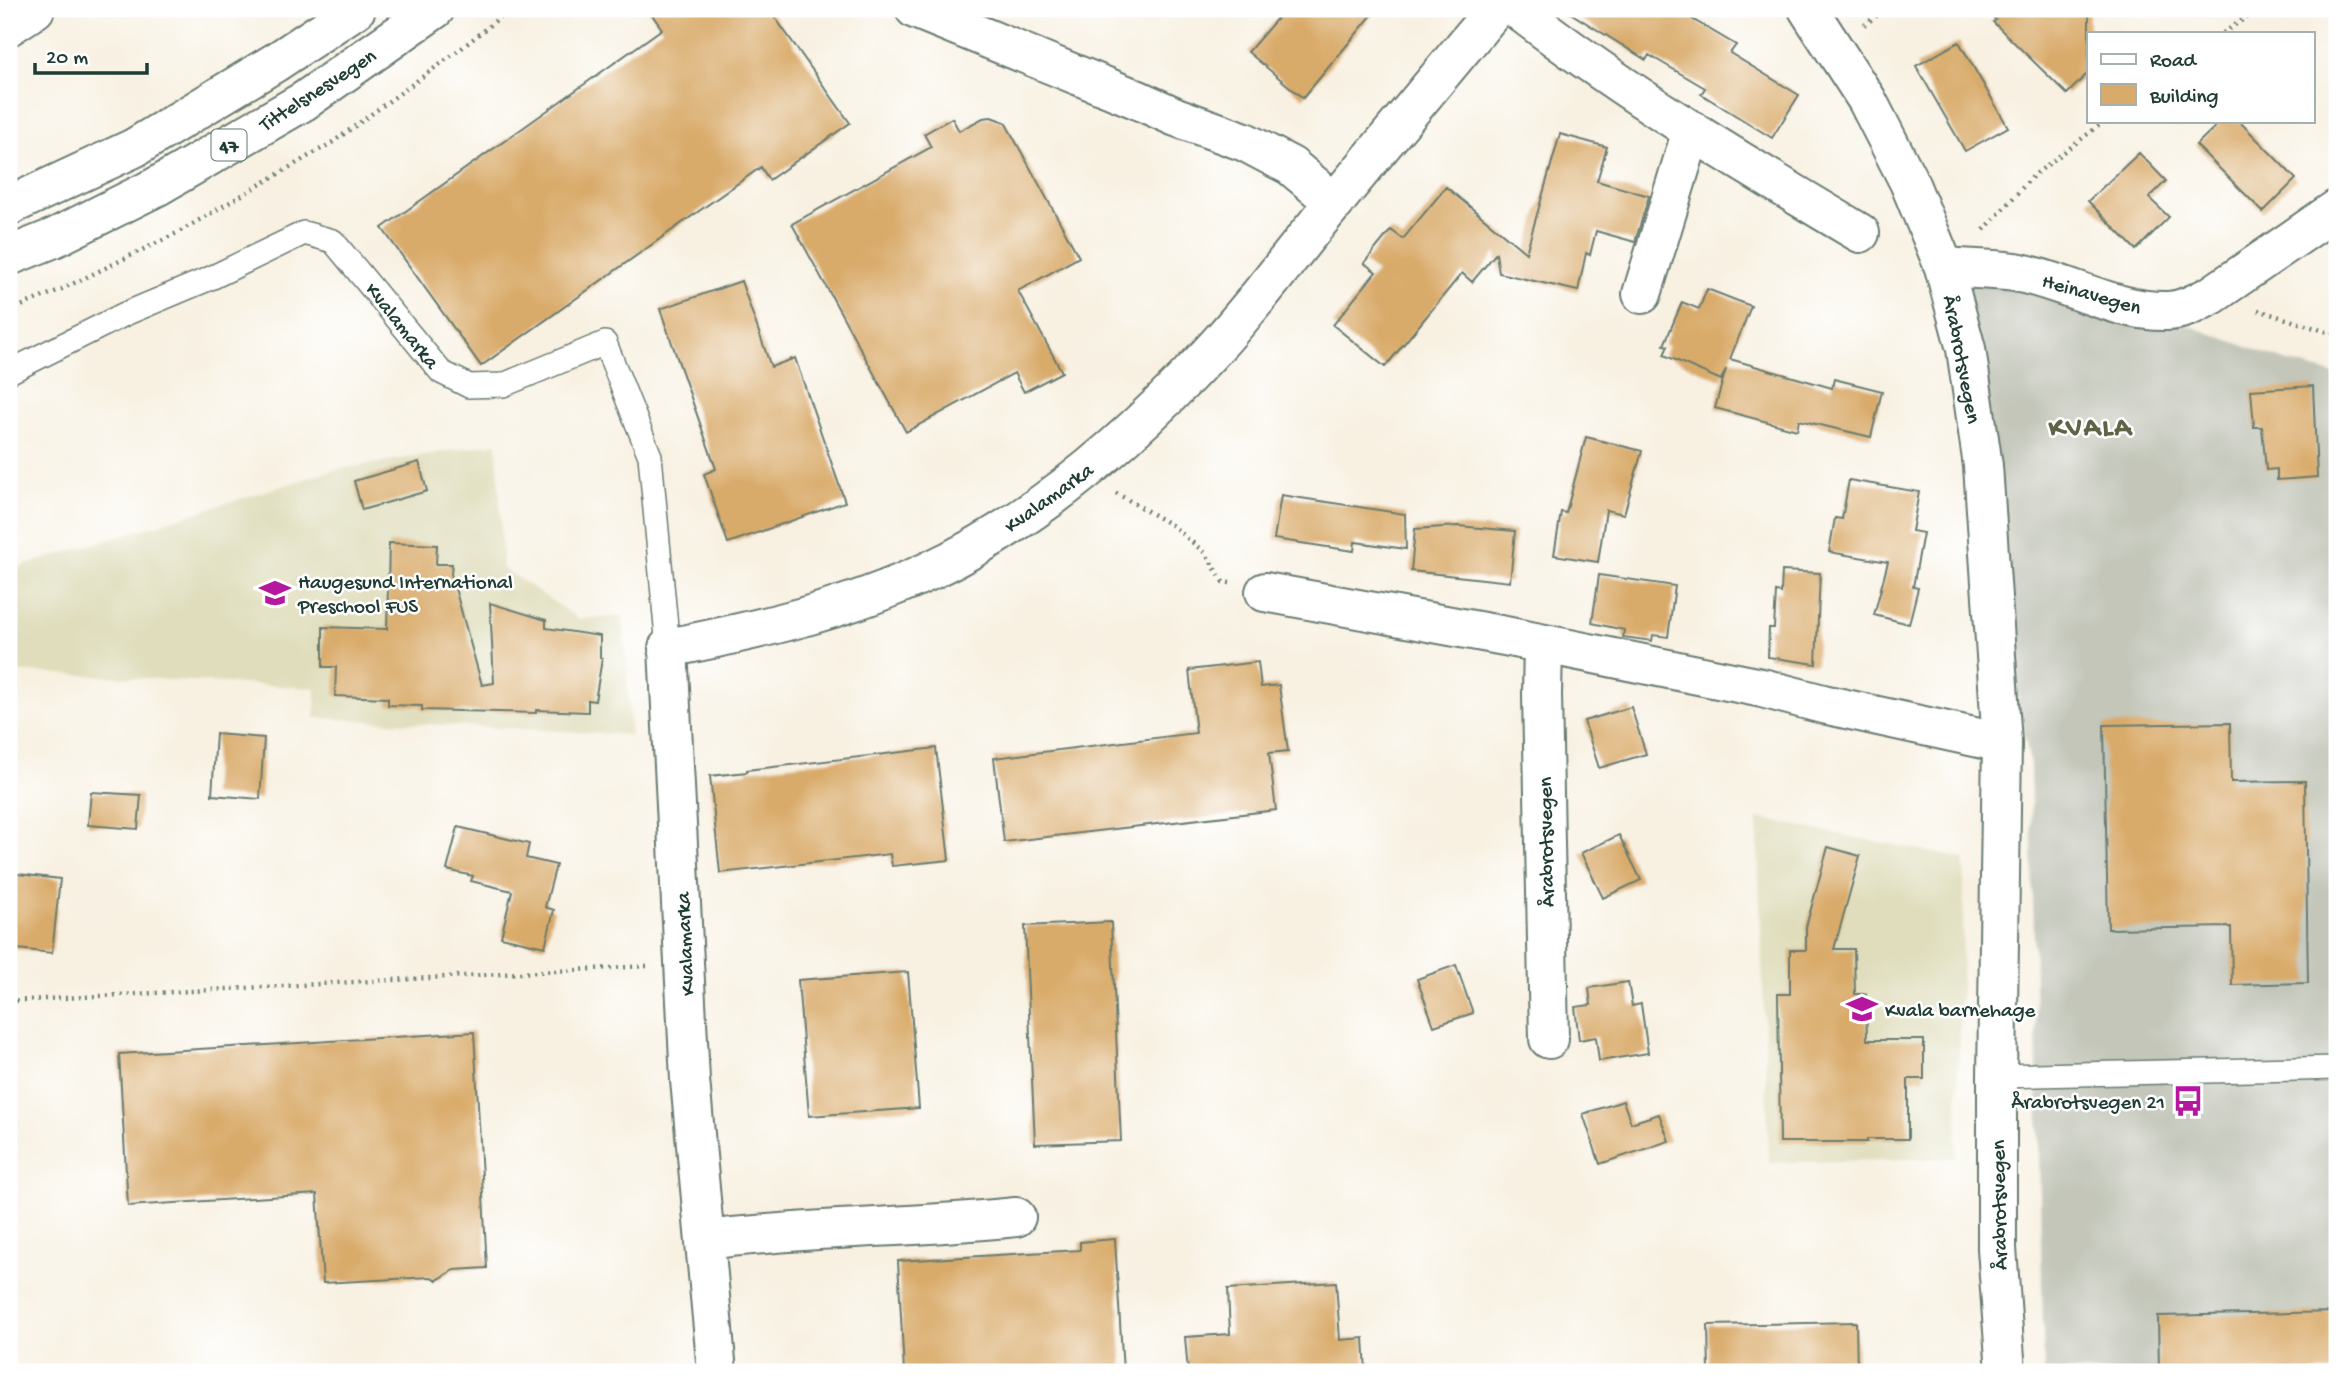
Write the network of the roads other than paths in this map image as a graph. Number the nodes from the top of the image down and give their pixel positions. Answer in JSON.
{"nodes":[{"id":1,"x":35,"y":9,"type":"edge"},
{"id":2,"x":356,"y":9,"type":"edge"},
{"id":3,"x":435,"y":9,"type":"edge"},
{"id":4,"x":915,"y":9,"type":"edge"},
{"id":5,"x":1495,"y":9,"type":"edge"},
{"id":6,"x":1517,"y":9,"type":"edge"},
{"id":7,"x":1808,"y":9,"type":"edge"},
{"id":8,"x":9,"y":26,"type":"edge"},
{"id":9,"x":1692,"y":131,"type":"junction"},
{"id":10,"x":1335,"y":203,"type":"junction"},
{"id":11,"x":9,"y":206,"type":"edge"},
{"id":12,"x":2337,"y":209,"type":"edge"},
{"id":13,"x":1860,"y":233,"type":"dead end"},
{"id":14,"x":9,"y":256,"type":"edge"},
{"id":15,"x":1942,"y":262,"type":"junction"},
{"id":16,"x":1642,"y":294,"type":"dead end"},
{"id":17,"x":9,"y":372,"type":"edge"},
{"id":18,"x":1265,"y":592,"type":"road end"},
{"id":19,"x":1543,"y":644,"type":"junction"},
{"id":20,"x":668,"y":648,"type":"junction"},
{"id":21,"x":2002,"y":743,"type":"junction"},
{"id":22,"x":1549,"y":1040,"type":"dead end"},
{"id":23,"x":2337,"y":1068,"type":"edge"},
{"id":24,"x":1997,"y":1076,"type":"junction"},
{"id":25,"x":1016,"y":1217,"type":"dead end"},
{"id":26,"x":705,"y":1240,"type":"junction"},
{"id":27,"x":717,"y":1372,"type":"edge"},
{"id":28,"x":2006,"y":1372,"type":"edge"}],
"edges":[{"from":1,"to":8,"type":"street"},
{"from":2,"to":11,"type":"street","number":"47"},
{"from":3,"to":14,"type":"street","name":"Tittelsnesvegen","number":"47"},
{"from":4,"to":10,"type":"street"},
{"from":5,"to":10,"type":"street","name":"Kvalamarka"},
{"from":6,"to":9,"type":"street"},
{"from":7,"to":15,"type":"street","name":"Årabrotsvegen"},
{"from":9,"to":13,"type":"street"},
{"from":9,"to":16,"type":"street"},
{"from":10,"to":20,"type":"street","name":"Kvalamarka"},
{"from":12,"to":15,"type":"street","name":"Heinavegen"},
{"from":15,"to":21,"type":"street","name":"Årabrotsvegen"},
{"from":17,"to":20,"type":"lane","name":"Kvalamarka"},
{"from":18,"to":19,"type":"street"},
{"from":19,"to":21,"type":"street"},
{"from":19,"to":22,"type":"street","name":"Årabrotsvegen"},
{"from":20,"to":26,"type":"street","name":"Kvalamarka"},
{"from":21,"to":24,"type":"street","name":"Årabrotsvegen"},
{"from":23,"to":24,"type":"lane"},
{"from":24,"to":28,"type":"street","name":"Årabrotsvegen"},
{"from":25,"to":26,"type":"street"},
{"from":26,"to":27,"type":"street","name":"Kvalamarka"}]}
